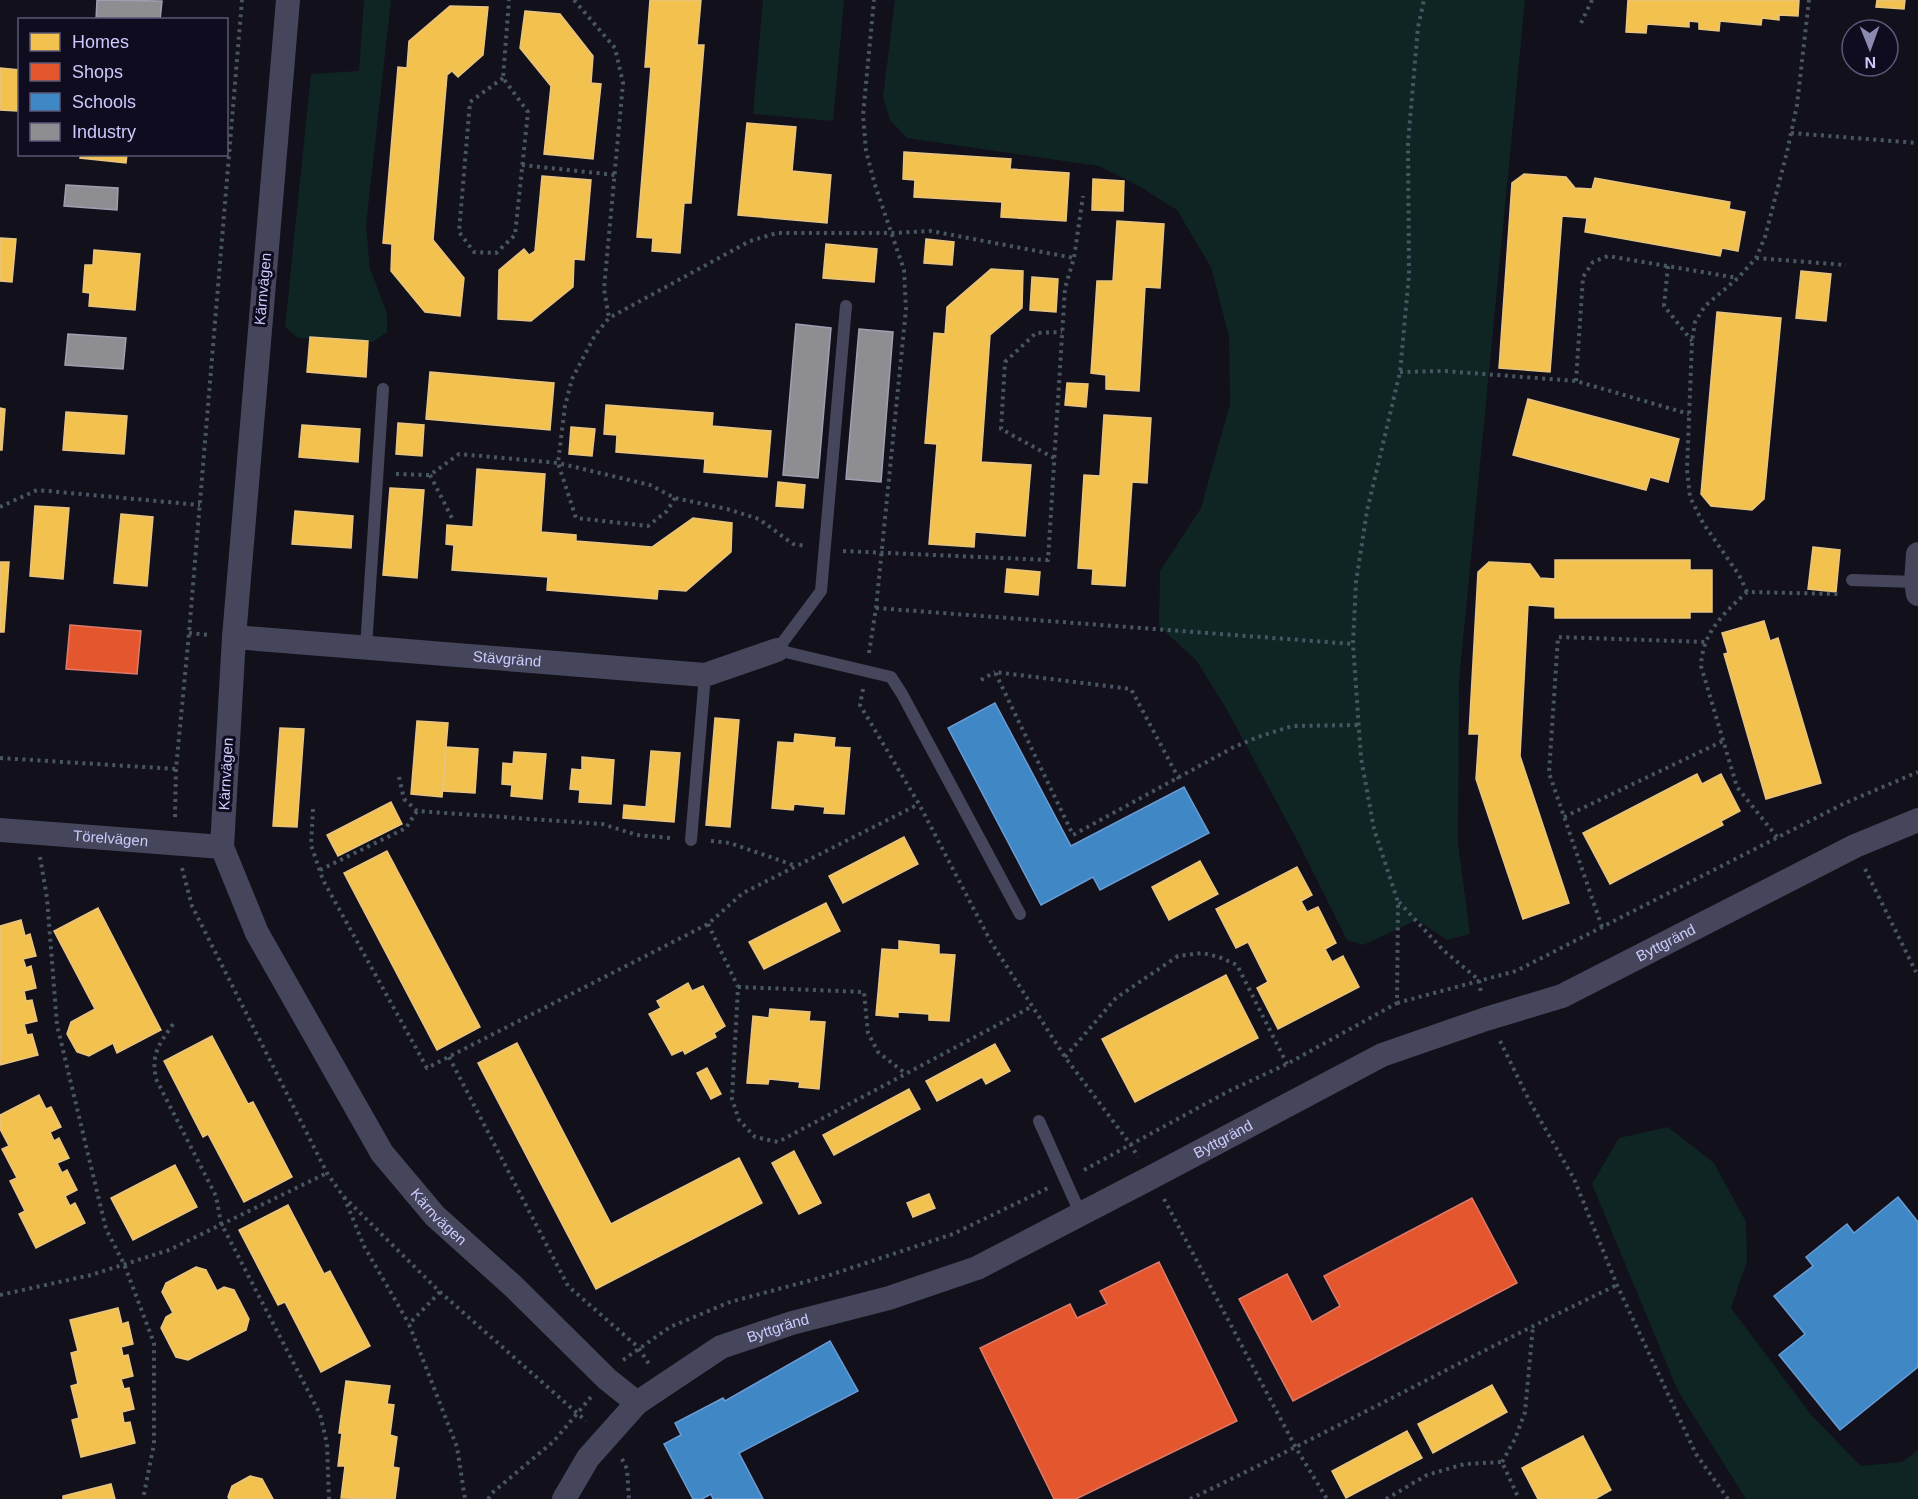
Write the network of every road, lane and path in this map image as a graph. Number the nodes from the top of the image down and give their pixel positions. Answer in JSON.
{"nodes":[{"id":1,"x":288,"y":0,"type":"edge"},
{"id":2,"x":509,"y":0,"type":"edge"},
{"id":3,"x":573,"y":0,"type":"edge"},
{"id":4,"x":874,"y":0,"type":"edge"},
{"id":5,"x":1424,"y":0,"type":"edge"},
{"id":6,"x":1592,"y":0,"type":"edge"},
{"id":7,"x":1809,"y":0,"type":"edge"},
{"id":8,"x":1581,"y":23,"type":"dead end"},
{"id":9,"x":503,"y":78,"type":"junction"},
{"id":10,"x":1791,"y":133,"type":"junction"},
{"id":11,"x":1918,"y":143,"type":"edge"},
{"id":12,"x":522,"y":165,"type":"junction"},
{"id":13,"x":615,"y":175,"type":"junction"},
{"id":14,"x":892,"y":233,"type":"junction"},
{"id":15,"x":1074,"y":258,"type":"dead end"},
{"id":16,"x":1756,"y":258,"type":"junction"},
{"id":17,"x":1846,"y":265,"type":"dead end"},
{"id":18,"x":1668,"y":266,"type":"junction"},
{"id":19,"x":1738,"y":278,"type":"junction"},
{"id":20,"x":846,"y":306,"type":"dead end"},
{"id":21,"x":609,"y":318,"type":"junction"},
{"id":22,"x":1062,"y":332,"type":"dead end"},
{"id":23,"x":1692,"y":341,"type":"junction"},
{"id":24,"x":1400,"y":372,"type":"junction"},
{"id":25,"x":1575,"y":381,"type":"junction"},
{"id":26,"x":383,"y":389,"type":"dead end"},
{"id":27,"x":1689,"y":414,"type":"junction"},
{"id":28,"x":1054,"y":458,"type":"dead end"},
{"id":29,"x":430,"y":476,"type":"dead end"},
{"id":30,"x":675,"y":498,"type":"dead end"},
{"id":31,"x":200,"y":505,"type":"dead end"},
{"id":32,"x":0,"y":507,"type":"edge"},
{"id":33,"x":452,"y":518,"type":"dead end"},
{"id":34,"x":1918,"y":554,"type":"edge"},
{"id":35,"x":1852,"y":580,"type":"dead end"},
{"id":36,"x":1917,"y":588,"type":"edge"},
{"id":37,"x":1747,"y":592,"type":"junction"},
{"id":38,"x":1839,"y":594,"type":"dead end"},
{"id":39,"x":876,"y":608,"type":"junction"},
{"id":40,"x":234,"y":637,"type":"junction"},
{"id":41,"x":1705,"y":642,"type":"junction"},
{"id":42,"x":1353,"y":644,"type":"junction"},
{"id":43,"x":366,"y":647,"type":"junction"},
{"id":44,"x":777,"y":651,"type":"junction"},
{"id":45,"x":866,"y":671,"type":"junction"},
{"id":46,"x":995,"y":672,"type":"junction"},
{"id":47,"x":705,"y":675,"type":"junction"},
{"id":48,"x":981,"y":680,"type":"dead end"},
{"id":49,"x":1358,"y":725,"type":"junction"},
{"id":50,"x":1723,"y":741,"type":"junction"},
{"id":51,"x":0,"y":758,"type":"edge"},
{"id":52,"x":176,"y":769,"type":"dead end"},
{"id":53,"x":1918,"y":772,"type":"edge"},
{"id":54,"x":399,"y":777,"type":"dead end"},
{"id":55,"x":1179,"y":779,"type":"junction"},
{"id":56,"x":919,"y":804,"type":"junction"},
{"id":57,"x":313,"y":809,"type":"dead end"},
{"id":58,"x":417,"y":811,"type":"junction"},
{"id":59,"x":1564,"y":817,"type":"junction"},
{"id":60,"x":1918,"y":820,"type":"edge"},
{"id":61,"x":0,"y":830,"type":"edge"},
{"id":62,"x":36,"y":833,"type":"junction"},
{"id":63,"x":1777,"y":837,"type":"junction"},
{"id":64,"x":691,"y":840,"type":"junction"},
{"id":65,"x":222,"y":848,"type":"junction"},
{"id":66,"x":1863,"y":865,"type":"dead end"},
{"id":67,"x":796,"y":866,"type":"junction"},
{"id":68,"x":320,"y":870,"type":"junction"},
{"id":69,"x":1398,"y":902,"type":"junction"},
{"id":70,"x":1020,"y":914,"type":"dead end"},
{"id":71,"x":708,"y":924,"type":"junction"},
{"id":72,"x":1602,"y":927,"type":"junction"},
{"id":73,"x":1916,"y":972,"type":"dead end"},
{"id":74,"x":1479,"y":980,"type":"junction"},
{"id":75,"x":738,"y":987,"type":"junction"},
{"id":76,"x":1398,"y":1003,"type":"junction"},
{"id":77,"x":1033,"y":1006,"type":"junction"},
{"id":78,"x":1486,"y":1019,"type":"junction"},
{"id":79,"x":173,"y":1024,"type":"dead end"},
{"id":80,"x":1065,"y":1056,"type":"junction"},
{"id":81,"x":448,"y":1057,"type":"junction"},
{"id":82,"x":1287,"y":1064,"type":"junction"},
{"id":83,"x":906,"y":1074,"type":"junction"},
{"id":84,"x":1039,"y":1120,"type":"dead end"},
{"id":85,"x":1131,"y":1144,"type":"junction"},
{"id":86,"x":1150,"y":1178,"type":"junction"},
{"id":87,"x":1065,"y":1180,"type":"junction"},
{"id":88,"x":343,"y":1196,"type":"junction"},
{"id":89,"x":1081,"y":1215,"type":"junction"},
{"id":90,"x":221,"y":1223,"type":"junction"},
{"id":91,"x":124,"y":1264,"type":"junction"},
{"id":92,"x":1617,"y":1285,"type":"junction"},
{"id":93,"x":440,"y":1292,"type":"junction"},
{"id":94,"x":0,"y":1295,"type":"edge"},
{"id":95,"x":409,"y":1324,"type":"junction"},
{"id":96,"x":1533,"y":1325,"type":"junction"},
{"id":97,"x":638,"y":1347,"type":"junction"},
{"id":98,"x":607,"y":1379,"type":"junction"},
{"id":99,"x":663,"y":1384,"type":"junction"},
{"id":100,"x":637,"y":1402,"type":"junction"},
{"id":101,"x":576,"y":1413,"type":"junction"},
{"id":102,"x":1296,"y":1448,"type":"junction"},
{"id":103,"x":621,"y":1457,"type":"dead end"},
{"id":104,"x":1502,"y":1462,"type":"junction"},
{"id":105,"x":143,"y":1499,"type":"edge"},
{"id":106,"x":329,"y":1499,"type":"edge"},
{"id":107,"x":465,"y":1499,"type":"edge"},
{"id":108,"x":488,"y":1499,"type":"edge"},
{"id":109,"x":564,"y":1499,"type":"edge"},
{"id":110,"x":629,"y":1499,"type":"edge"},
{"id":111,"x":1190,"y":1499,"type":"edge"},
{"id":112,"x":1327,"y":1499,"type":"edge"},
{"id":113,"x":1386,"y":1499,"type":"edge"},
{"id":114,"x":1519,"y":1499,"type":"edge"},
{"id":115,"x":1728,"y":1499,"type":"edge"}],
"edges":[{"from":1,"to":40,"type":"street","name":"Kärnvägen"},
{"from":2,"to":9,"type":"path"},
{"from":3,"to":13,"type":"path"},
{"from":4,"to":14,"type":"path"},
{"from":5,"to":24,"type":"path"},
{"from":6,"to":8,"type":"path"},
{"from":7,"to":10,"type":"path"},
{"from":9,"to":12,"type":"path"},
{"from":9,"to":12,"type":"path"},
{"from":10,"to":11,"type":"path"},
{"from":10,"to":16,"type":"path"},
{"from":12,"to":13,"type":"path"},
{"from":13,"to":21,"type":"path"},
{"from":14,"to":15,"type":"path"},
{"from":14,"to":21,"type":"path"},
{"from":14,"to":39,"type":"path"},
{"from":16,"to":17,"type":"path"},
{"from":16,"to":19,"type":"path"},
{"from":18,"to":19,"type":"path"},
{"from":18,"to":23,"type":"path"},
{"from":18,"to":25,"type":"path"},
{"from":19,"to":23,"type":"path"},
{"from":20,"to":44,"type":"lane"},
{"from":21,"to":30,"type":"path"},
{"from":22,"to":28,"type":"path"},
{"from":23,"to":27,"type":"path"},
{"from":24,"to":25,"type":"path"},
{"from":24,"to":42,"type":"path"},
{"from":25,"to":27,"type":"path"},
{"from":26,"to":43,"type":"lane"},
{"from":27,"to":37,"type":"path"},
{"from":29,"to":33,"type":"path"},
{"from":31,"to":32,"type":"path"},
{"from":34,"to":36,"type":"street"},
{"from":35,"to":36,"type":"lane"},
{"from":37,"to":38,"type":"path"},
{"from":37,"to":41,"type":"path"},
{"from":39,"to":42,"type":"path"},
{"from":39,"to":45,"type":"path"},
{"from":40,"to":43,"type":"street","name":"Stävgränd"},
{"from":40,"to":65,"type":"street","name":"Kärnvägen"},
{"from":41,"to":50,"type":"path"},
{"from":41,"to":59,"type":"path"},
{"from":42,"to":49,"type":"path"},
{"from":43,"to":47,"type":"street","name":"Stävgränd"},
{"from":44,"to":45,"type":"lane"},
{"from":44,"to":47,"type":"street","name":"Stävgränd"},
{"from":45,"to":56,"type":"path"},
{"from":45,"to":70,"type":"lane"},
{"from":46,"to":48,"type":"path"},
{"from":46,"to":55,"type":"path"},
{"from":46,"to":55,"type":"path"},
{"from":47,"to":64,"type":"lane"},
{"from":49,"to":55,"type":"path"},
{"from":49,"to":69,"type":"path"},
{"from":50,"to":59,"type":"path"},
{"from":50,"to":63,"type":"path"},
{"from":51,"to":52,"type":"path"},
{"from":53,"to":63,"type":"path"},
{"from":54,"to":58,"type":"path"},
{"from":56,"to":67,"type":"path"},
{"from":56,"to":77,"type":"path"},
{"from":57,"to":68,"type":"path"},
{"from":58,"to":64,"type":"path"},
{"from":58,"to":68,"type":"path"},
{"from":59,"to":72,"type":"path"},
{"from":60,"to":78,"type":"street","name":"Byttgränd"},
{"from":61,"to":62,"type":"street","name":"Törelvägen"},
{"from":62,"to":65,"type":"street","name":"Törelvägen"},
{"from":62,"to":91,"type":"path"},
{"from":63,"to":72,"type":"path"},
{"from":64,"to":67,"type":"path"},
{"from":65,"to":98,"type":"street","name":"Kärnvägen"},
{"from":66,"to":73,"type":"path"},
{"from":67,"to":71,"type":"path"},
{"from":68,"to":81,"type":"path"},
{"from":69,"to":74,"type":"path"},
{"from":69,"to":76,"type":"path"},
{"from":71,"to":75,"type":"path"},
{"from":71,"to":81,"type":"path"},
{"from":72,"to":74,"type":"path"},
{"from":74,"to":76,"type":"path"},
{"from":74,"to":78,"type":"path"},
{"from":75,"to":83,"type":"path"},
{"from":75,"to":83,"type":"path"},
{"from":76,"to":82,"type":"path"},
{"from":77,"to":80,"type":"path"},
{"from":77,"to":83,"type":"path"},
{"from":78,"to":86,"type":"street","name":"Byttgränd"},
{"from":78,"to":92,"type":"path"},
{"from":79,"to":90,"type":"path"},
{"from":80,"to":82,"type":"path"},
{"from":80,"to":85,"type":"path"},
{"from":81,"to":97,"type":"path"},
{"from":82,"to":85,"type":"path"},
{"from":84,"to":87,"type":"lane"},
{"from":85,"to":86,"type":"path"},
{"from":85,"to":87,"type":"path"},
{"from":86,"to":89,"type":"street","name":"Byttgränd"},
{"from":86,"to":102,"type":"path"},
{"from":87,"to":89,"type":"lane"},
{"from":87,"to":97,"type":"path"},
{"from":88,"to":90,"type":"path"},
{"from":88,"to":93,"type":"path"},
{"from":88,"to":95,"type":"path"},
{"from":89,"to":99,"type":"street","name":"Byttgränd"},
{"from":90,"to":91,"type":"path"},
{"from":90,"to":106,"type":"path"},
{"from":91,"to":94,"type":"path"},
{"from":91,"to":105,"type":"path"},
{"from":92,"to":96,"type":"path"},
{"from":92,"to":115,"type":"path"},
{"from":93,"to":95,"type":"path"},
{"from":93,"to":101,"type":"path"},
{"from":95,"to":107,"type":"path"},
{"from":96,"to":102,"type":"path"},
{"from":96,"to":104,"type":"path"},
{"from":97,"to":98,"type":"path"},
{"from":97,"to":99,"type":"path"},
{"from":98,"to":100,"type":"street","name":"Kärnvägen"},
{"from":98,"to":101,"type":"path"},
{"from":99,"to":100,"type":"street","name":"Byttgränd"},
{"from":100,"to":109,"type":"street","name":"Byttgränd"},
{"from":101,"to":108,"type":"path"},
{"from":102,"to":111,"type":"path"},
{"from":102,"to":112,"type":"path"},
{"from":103,"to":110,"type":"path"},
{"from":104,"to":113,"type":"path"},
{"from":104,"to":114,"type":"path"}]}
